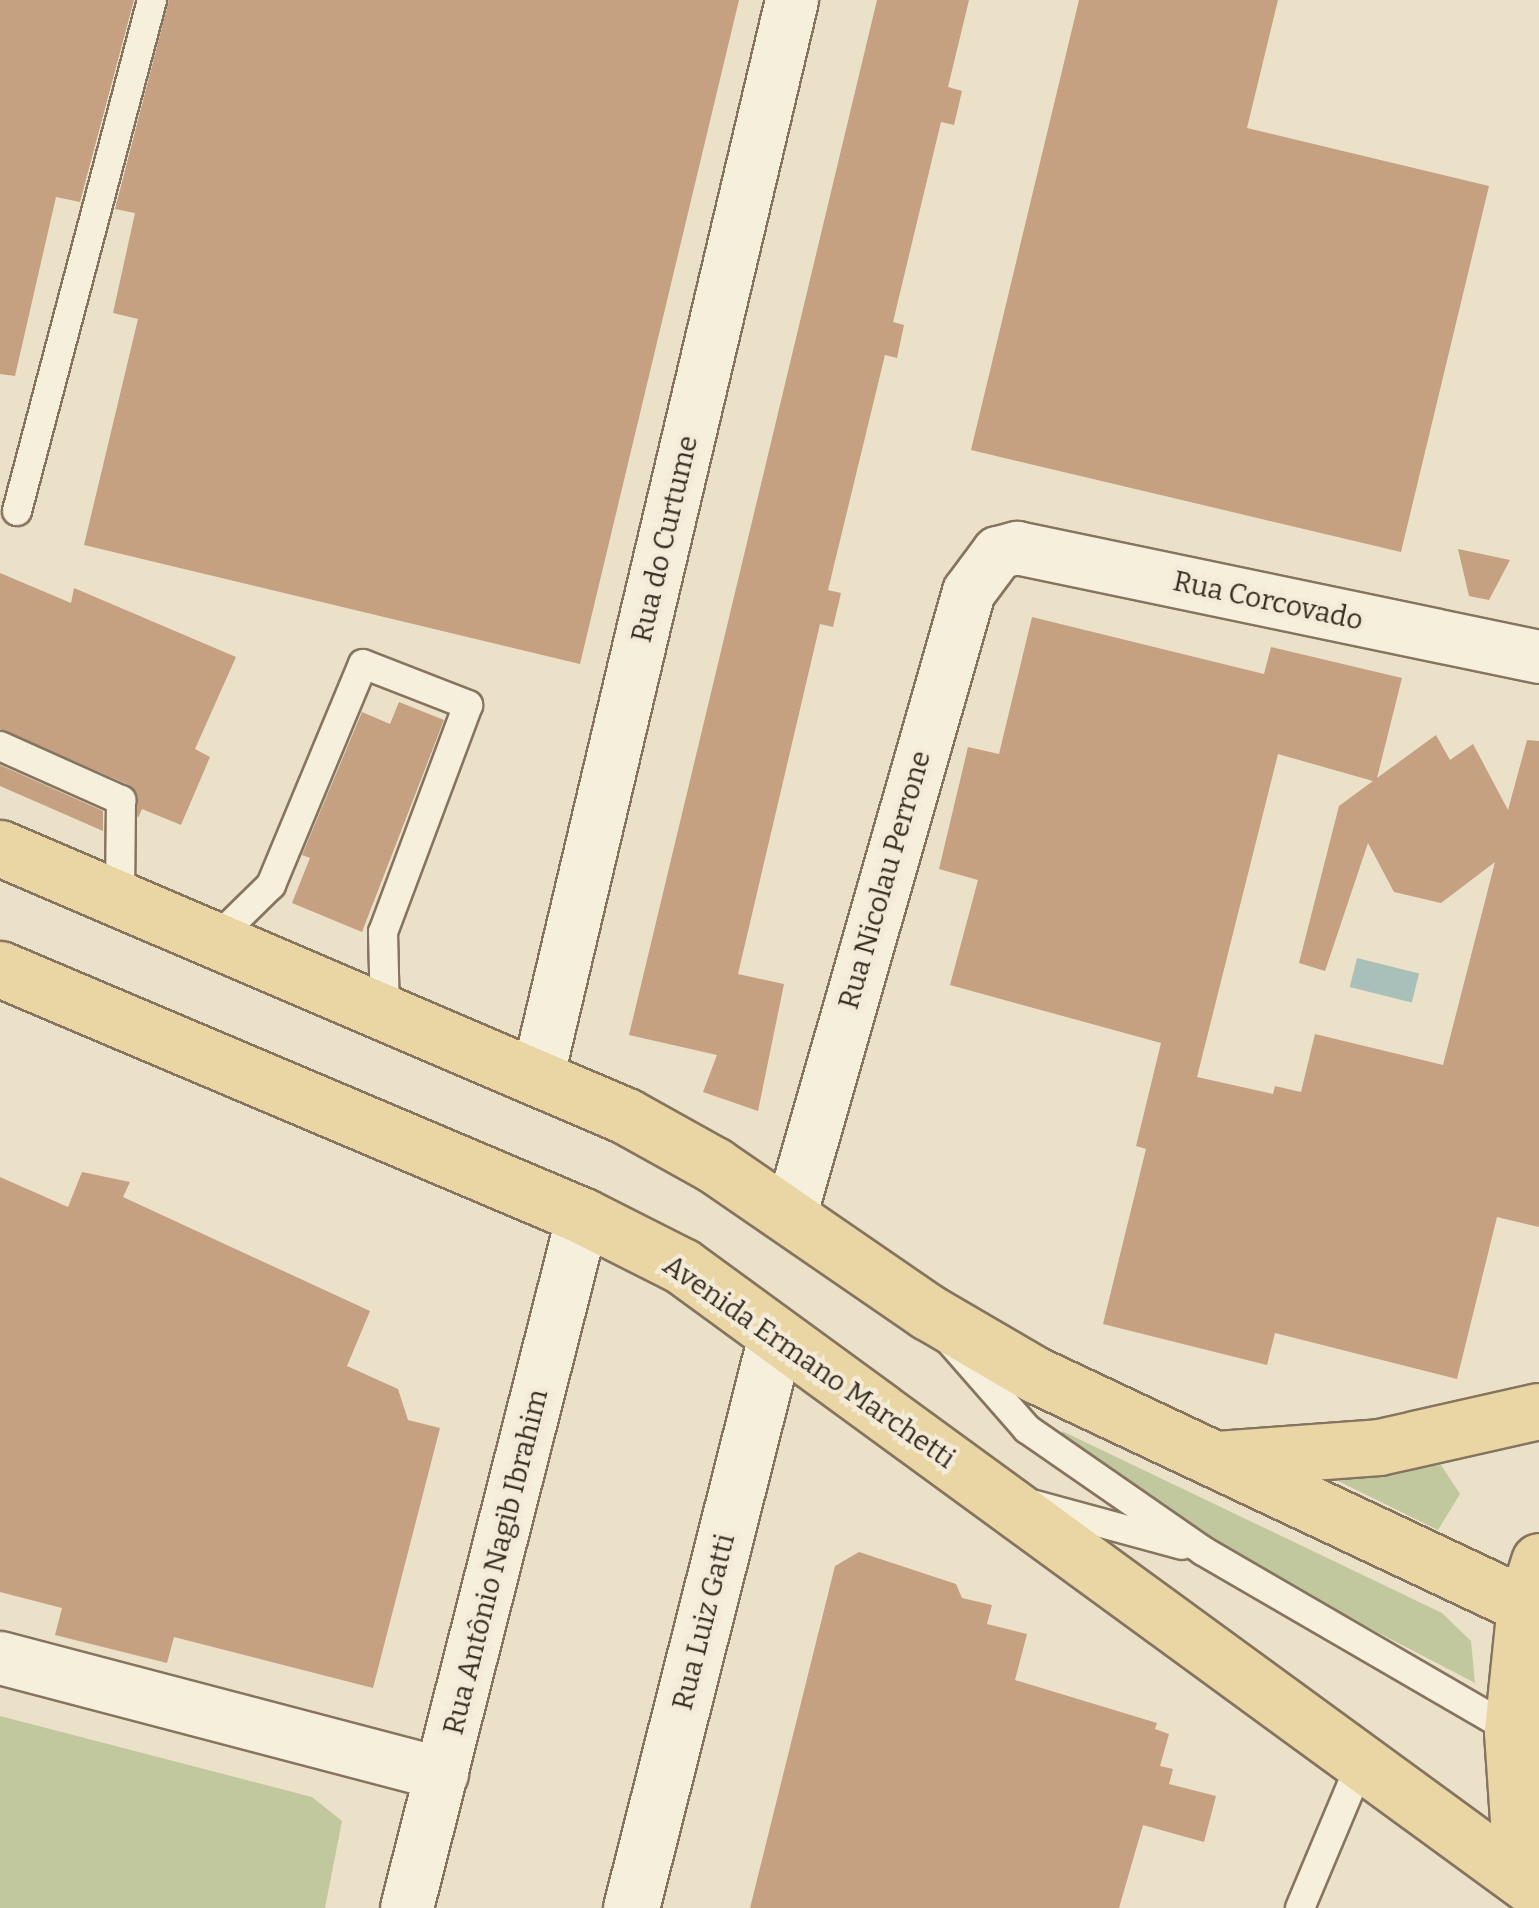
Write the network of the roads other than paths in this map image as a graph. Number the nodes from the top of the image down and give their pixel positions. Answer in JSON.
{"nodes":[{"id":1,"x":152,"y":0,"type":"edge"},
{"id":2,"x":792,"y":0,"type":"edge"},
{"id":3,"x":17,"y":511,"type":"dead end"},
{"id":4,"x":998,"y":553,"type":"joint"},
{"id":5,"x":1539,"y":657,"type":"edge"},
{"id":6,"x":0,"y":746,"type":"edge"},
{"id":7,"x":0,"y":848,"type":"edge"},
{"id":8,"x":120,"y":901,"type":"junction"},
{"id":9,"x":214,"y":942,"type":"junction"},
{"id":10,"x":0,"y":969,"type":"edge"},
{"id":11,"x":386,"y":1014,"type":"junction"},
{"id":12,"x":537,"y":1079,"type":"junction"},
{"id":13,"x":582,"y":1216,"type":"junction"},
{"id":14,"x":790,"y":1218,"type":"junction"},
{"id":15,"x":928,"y":1312,"type":"junction"},
{"id":16,"x":776,"y":1336,"type":"junction"},
{"id":17,"x":1539,"y":1411,"type":"edge"},
{"id":18,"x":1210,"y":1460,"type":"junction"},
{"id":19,"x":995,"y":1494,"type":"junction"},
{"id":20,"x":1203,"y":1551,"type":"junction"},
{"id":21,"x":1534,"y":1593,"type":"edge"},
{"id":22,"x":0,"y":1658,"type":"edge"},
{"id":23,"x":1525,"y":1738,"type":"edge"},
{"id":24,"x":1361,"y":1763,"type":"junction"},
{"id":25,"x":442,"y":1774,"type":"junction"},
{"id":26,"x":1530,"y":1886,"type":"edge"},
{"id":27,"x":406,"y":1908,"type":"edge"},
{"id":28,"x":631,"y":1908,"type":"edge"},
{"id":29,"x":1300,"y":1908,"type":"edge"}],
"edges":[{"from":1,"to":3,"type":"lane"},
{"from":2,"to":12,"type":"street","name":"Rua do Curtume"},
{"from":4,"to":5,"type":"street","name":"Rua Corcovado"},
{"from":4,"to":14,"type":"street","name":"Rua Nicolau Perrone"},
{"from":6,"to":8,"type":"lane"},
{"from":7,"to":8,"type":"main road"},
{"from":8,"to":9,"type":"main road"},
{"from":9,"to":11,"type":"main road"},
{"from":9,"to":11,"type":"lane"},
{"from":10,"to":13,"type":"main road","name":"Avenida Ermano Marchetti"},
{"from":11,"to":12,"type":"main road"},
{"from":12,"to":14,"type":"main road"},
{"from":13,"to":16,"type":"main road","name":"Avenida Ermano Marchetti"},
{"from":13,"to":25,"type":"street","name":"Rua Antônio Nagib Ibrahim"},
{"from":14,"to":15,"type":"main road"},
{"from":15,"to":18,"type":"main road"},
{"from":15,"to":20,"type":"lane"},
{"from":16,"to":19,"type":"main road","name":"Avenida Ermano Marchetti"},
{"from":16,"to":28,"type":"street","name":"Rua Luiz Gatti"},
{"from":17,"to":18,"type":"main road"},
{"from":18,"to":21,"type":"main road"},
{"from":19,"to":20,"type":"lane"},
{"from":19,"to":24,"type":"main road","name":"Avenida Ermano Marchetti"},
{"from":20,"to":23,"type":"lane"},
{"from":21,"to":23,"type":"main road"},
{"from":22,"to":25,"type":"street"},
{"from":23,"to":26,"type":"main road"},
{"from":24,"to":26,"type":"main road","name":"Avenida Ermano Marchetti"},
{"from":24,"to":29,"type":"lane"},
{"from":25,"to":27,"type":"street","name":"Rua Antônio Nagib Ibrahim"}]}
